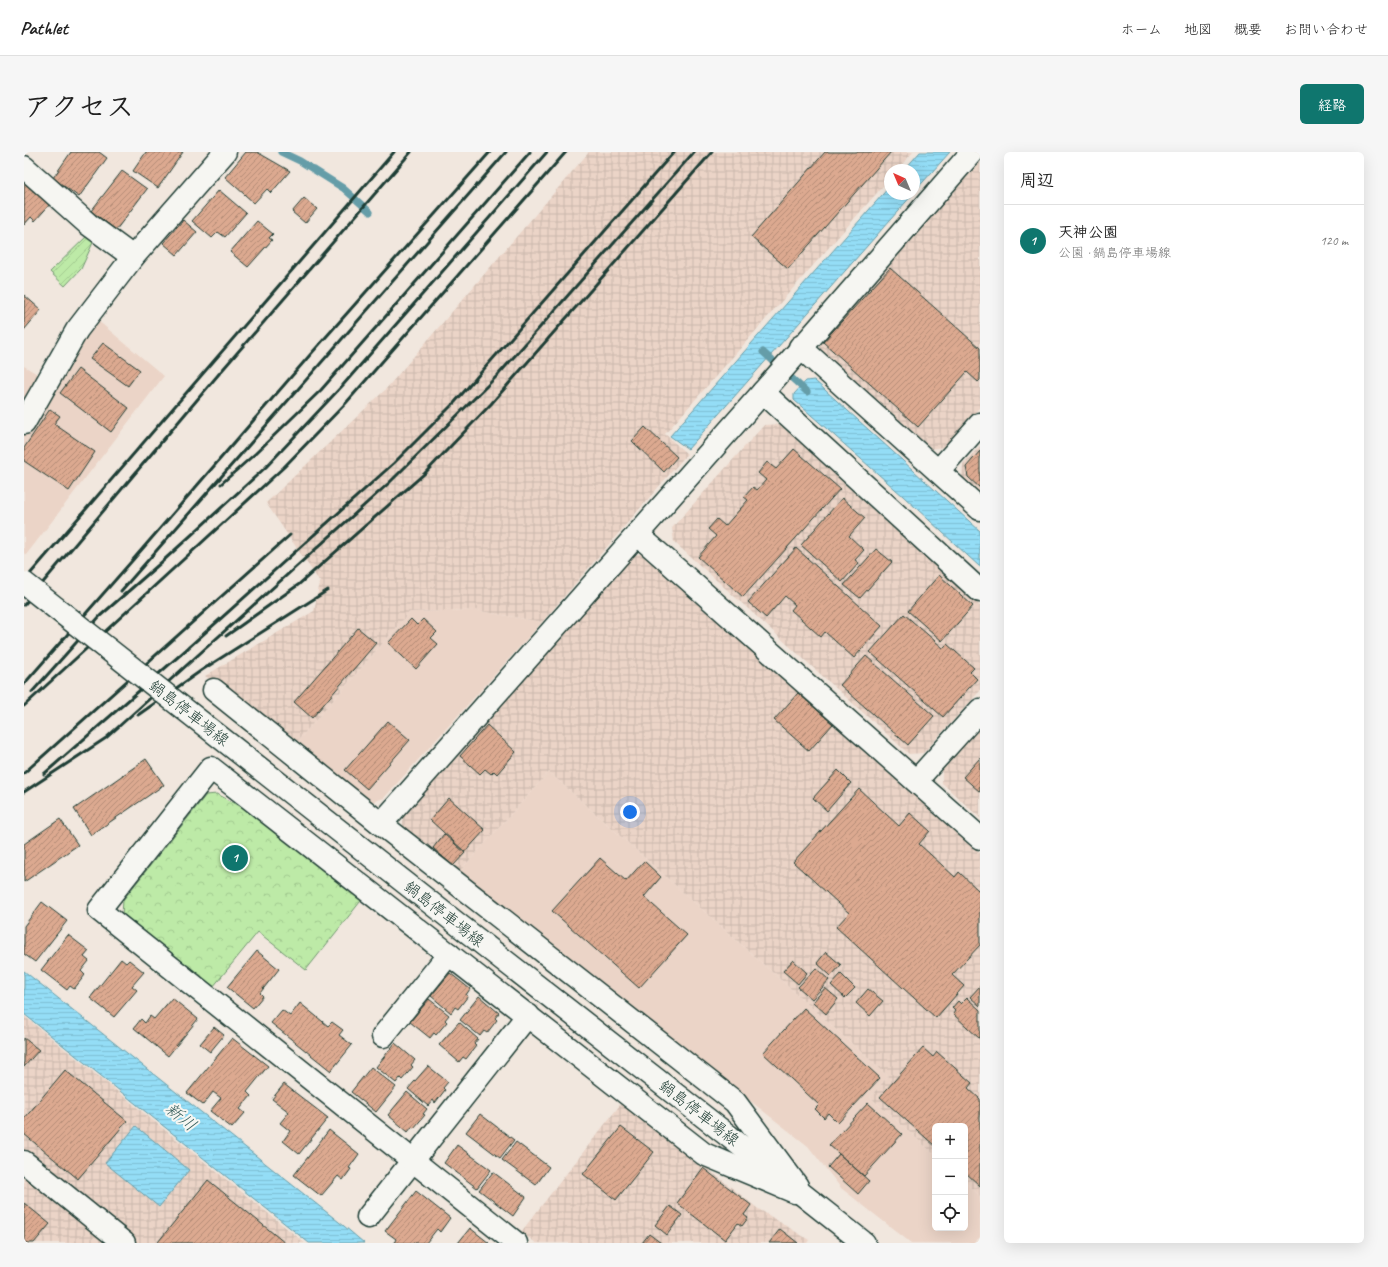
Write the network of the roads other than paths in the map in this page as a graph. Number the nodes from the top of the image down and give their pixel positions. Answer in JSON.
{"nodes":[{"id":1,"x":225,"y":152,"type":"edge"},
{"id":2,"x":972,"y":152,"type":"edge"},
{"id":3,"x":24,"y":167,"type":"edge"},
{"id":4,"x":133,"y":256,"type":"junction"},
{"id":5,"x":796,"y":352,"type":"junction"},
{"id":6,"x":766,"y":388,"type":"junction"},
{"id":7,"x":24,"y":423,"type":"edge"},
{"id":8,"x":980,"y":424,"type":"edge"},
{"id":9,"x":938,"y":471,"type":"junction"},
{"id":10,"x":980,"y":509,"type":"edge"},
{"id":11,"x":637,"y":534,"type":"junction"},
{"id":12,"x":24,"y":583,"type":"edge"},
{"id":13,"x":980,"y":591,"type":"edge"},
{"id":14,"x":214,"y":690,"type":"dead end"},
{"id":15,"x":980,"y":710,"type":"edge"},
{"id":16,"x":916,"y":781,"type":"junction"},
{"id":17,"x":381,"y":824,"type":"junction"},
{"id":18,"x":980,"y":838,"type":"edge"},
{"id":19,"x":449,"y":954,"type":"junction"},
{"id":20,"x":528,"y":1016,"type":"junction"},
{"id":21,"x":383,"y":1036,"type":"dead end"},
{"id":22,"x":24,"y":1162,"type":"edge"},
{"id":23,"x":413,"y":1162,"type":"junction"},
{"id":24,"x":805,"y":1196,"type":"junction"},
{"id":25,"x":368,"y":1217,"type":"dead end"},
{"id":26,"x":124,"y":1243,"type":"edge"},
{"id":27,"x":516,"y":1243,"type":"edge"},
{"id":28,"x":864,"y":1243,"type":"edge"}],
"edges":[{"from":1,"to":4,"type":"street"},
{"from":2,"to":5,"type":"street"},
{"from":3,"to":4,"type":"street"},
{"from":4,"to":7,"type":"street"},
{"from":5,"to":6,"type":"street"},
{"from":5,"to":9,"type":"street"},
{"from":6,"to":11,"type":"street"},
{"from":6,"to":13,"type":"street"},
{"from":8,"to":9,"type":"street"},
{"from":9,"to":10,"type":"street"},
{"from":11,"to":16,"type":"street"},
{"from":11,"to":17,"type":"street"},
{"from":12,"to":24,"type":"street","name":"鍋島停車場線","bridge":true},
{"from":14,"to":17,"type":"street"},
{"from":15,"to":16,"type":"street"},
{"from":16,"to":18,"type":"street"},
{"from":17,"to":24,"type":"street"},
{"from":19,"to":20,"type":"street"},
{"from":19,"to":21,"type":"street"},
{"from":19,"to":23,"type":"street"},
{"from":20,"to":23,"type":"street"},
{"from":20,"to":24,"type":"street"},
{"from":22,"to":26,"type":"street"},
{"from":23,"to":25,"type":"street"},
{"from":23,"to":27,"type":"street"},
{"from":24,"to":28,"type":"street","name":"鍋島停車場線"}]}
